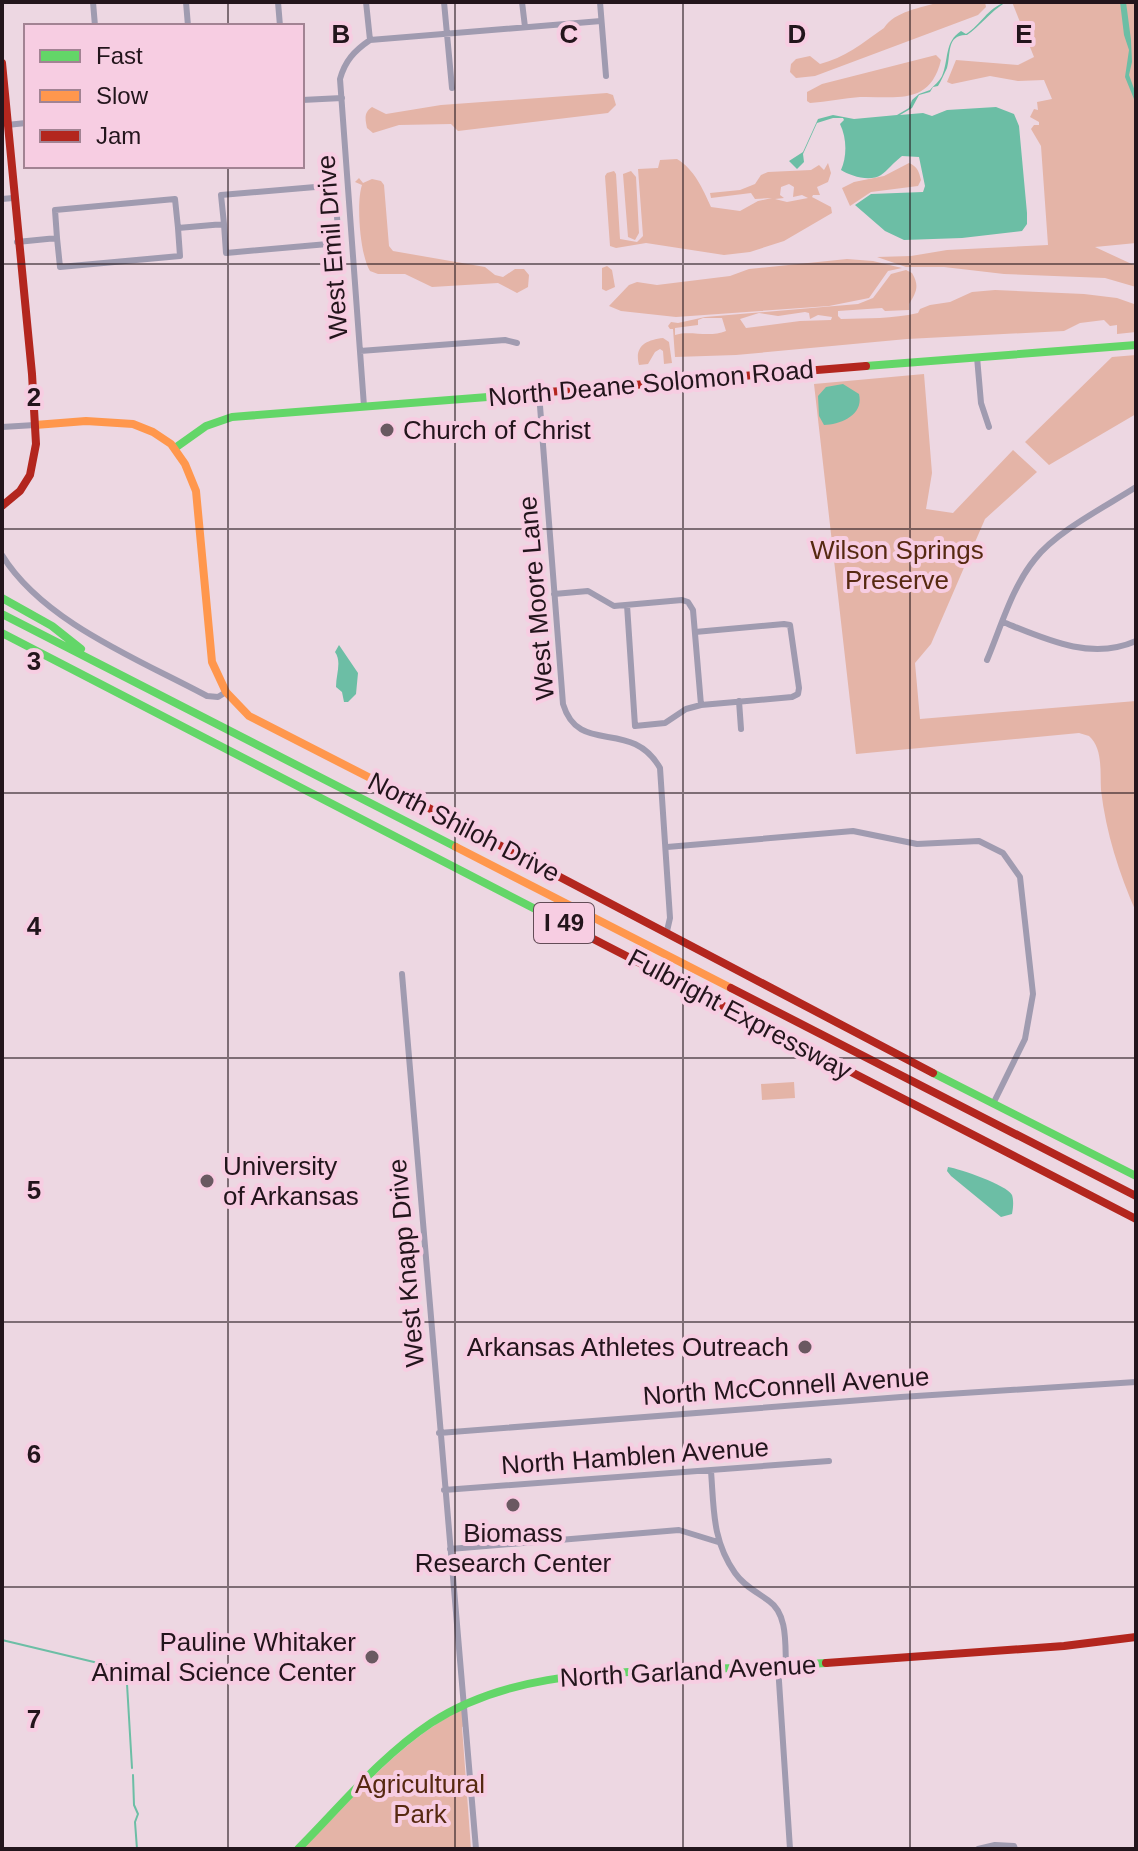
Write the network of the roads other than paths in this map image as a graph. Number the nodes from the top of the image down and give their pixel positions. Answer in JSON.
{"nodes":[{"id":1,"x":93,"y":2,"type":"edge"},
{"id":2,"x":186,"y":2,"type":"edge"},
{"id":3,"x":278,"y":2,"type":"edge"},
{"id":4,"x":366,"y":2,"type":"edge"},
{"id":5,"x":444,"y":2,"type":"edge"},
{"id":6,"x":522,"y":2,"type":"edge"},
{"id":7,"x":600,"y":2,"type":"edge"},
{"id":8,"x":601,"y":21,"type":"junction"},
{"id":9,"x":95,"y":24,"type":"edge"},
{"id":10,"x":188,"y":24,"type":"edge"},
{"id":11,"x":280,"y":24,"type":"edge"},
{"id":12,"x":525,"y":27,"type":"junction"},
{"id":13,"x":447,"y":33,"type":"junction"},
{"id":14,"x":370,"y":40,"type":"junction"},
{"id":15,"x":2,"y":63,"type":"edge"},
{"id":16,"x":606,"y":76,"type":"dead end"},
{"id":17,"x":452,"y":88,"type":"dead end"},
{"id":18,"x":342,"y":98,"type":"junction"},
{"id":19,"x":304,"y":100,"type":"edge"},
{"id":20,"x":24,"y":123,"type":"edge"},
{"id":21,"x":7,"y":125,"type":"junction"},
{"id":22,"x":13,"y":198,"type":"junction"},
{"id":23,"x":2,"y":199,"type":"edge"},
{"id":24,"x":224,"y":224,"type":"junction"},
{"id":25,"x":178,"y":228,"type":"junction"},
{"id":26,"x":57,"y":238,"type":"junction"},
{"id":27,"x":17,"y":242,"type":"junction"},
{"id":28,"x":517,"y":343,"type":"dead end"},
{"id":29,"x":1136,"y":345,"type":"edge"},
{"id":30,"x":360,"y":351,"type":"junction"},
{"id":31,"x":977,"y":357,"type":"junction"},
{"id":32,"x":539,"y":393,"type":"junction"},
{"id":33,"x":364,"y":406,"type":"junction"},
{"id":34,"x":35,"y":425,"type":"junction"},
{"id":35,"x":2,"y":427,"type":"edge"},
{"id":36,"x":989,"y":427,"type":"dead end"},
{"id":37,"x":175,"y":448,"type":"junction"},
{"id":38,"x":1133,"y":489,"type":"edge"},
{"id":39,"x":1136,"y":501,"type":"edge"},
{"id":40,"x":2,"y":506,"type":"edge"},
{"id":41,"x":2,"y":555,"type":"edge"},
{"id":42,"x":554,"y":594,"type":"junction"},
{"id":43,"x":2,"y":598,"type":"edge"},
{"id":44,"x":627,"y":605,"type":"junction"},
{"id":45,"x":2,"y":614,"type":"edge"},
{"id":46,"x":1003,"y":622,"type":"junction"},
{"id":47,"x":695,"y":632,"type":"junction"},
{"id":48,"x":2,"y":633,"type":"edge"},
{"id":49,"x":1136,"y":641,"type":"edge"},
{"id":50,"x":987,"y":660,"type":"dead end"},
{"id":51,"x":104,"y":666,"type":"junction"},
{"id":52,"x":226,"y":692,"type":"junction"},
{"id":53,"x":739,"y":701,"type":"junction"},
{"id":54,"x":701,"y":705,"type":"junction"},
{"id":55,"x":741,"y":729,"type":"dead end"},
{"id":56,"x":667,"y":847,"type":"junction"},
{"id":57,"x":667,"y":931,"type":"junction"},
{"id":58,"x":402,"y":974,"type":"dead end"},
{"id":59,"x":993,"y":1104,"type":"junction"},
{"id":60,"x":1136,"y":1176,"type":"edge"},
{"id":61,"x":1136,"y":1196,"type":"edge"},
{"id":62,"x":1136,"y":1221,"type":"edge"},
{"id":63,"x":1136,"y":1382,"type":"edge"},
{"id":64,"x":439,"y":1433,"type":"junction"},
{"id":65,"x":829,"y":1461,"type":"dead end"},
{"id":66,"x":711,"y":1471,"type":"junction"},
{"id":67,"x":444,"y":1490,"type":"junction"},
{"id":68,"x":718,"y":1542,"type":"junction"},
{"id":69,"x":450,"y":1549,"type":"junction"},
{"id":70,"x":1136,"y":1637,"type":"edge"},
{"id":71,"x":782,"y":1666,"type":"junction"},
{"id":72,"x":465,"y":1704,"type":"junction"},
{"id":73,"x":298,"y":1849,"type":"edge"},
{"id":74,"x":476,"y":1849,"type":"edge"},
{"id":75,"x":790,"y":1849,"type":"edge"},
{"id":76,"x":978,"y":1849,"type":"edge"},
{"id":77,"x":1015,"y":1849,"type":"edge"}],
"edges":[{"from":1,"to":9,"type":"street"},
{"from":2,"to":10,"type":"street"},
{"from":3,"to":11,"type":"street"},
{"from":4,"to":14,"type":"street"},
{"from":5,"to":13,"type":"street"},
{"from":6,"to":12,"type":"street"},
{"from":7,"to":8,"type":"street"},
{"from":8,"to":12,"type":"street"},
{"from":8,"to":16,"type":"street"},
{"from":12,"to":13,"type":"street"},
{"from":13,"to":14,"type":"street"},
{"from":13,"to":17,"type":"street"},
{"from":14,"to":18,"type":"street","name":"West Emil Drive"},
{"from":15,"to":21,"type":"main road"},
{"from":18,"to":19,"type":"street"},
{"from":18,"to":30,"type":"street","name":"West Emil Drive"},
{"from":20,"to":21,"type":"street"},
{"from":21,"to":22,"type":"main road"},
{"from":22,"to":23,"type":"street"},
{"from":22,"to":27,"type":"main road"},
{"from":24,"to":24,"type":"street"},
{"from":24,"to":25,"type":"street"},
{"from":25,"to":26,"type":"street"},
{"from":25,"to":26,"type":"street"},
{"from":26,"to":27,"type":"street"},
{"from":27,"to":34,"type":"main road"},
{"from":28,"to":30,"type":"street"},
{"from":29,"to":31,"type":"main road","name":"North Deane Solomon Road"},
{"from":30,"to":33,"type":"street","name":"West Emil Drive"},
{"from":31,"to":32,"type":"main road","name":"North Deane Solomon Road"},
{"from":31,"to":36,"type":"street"},
{"from":32,"to":33,"type":"main road","name":"North Deane Solomon Road"},
{"from":32,"to":42,"type":"street","name":"West Moore Lane"},
{"from":33,"to":37,"type":"main road","name":"North Deane Solomon Road"},
{"from":34,"to":35,"type":"street","name":"North Shiloh Drive"},
{"from":34,"to":37,"type":"main road","name":"North Shiloh Drive"},
{"from":34,"to":40,"type":"main road"},
{"from":37,"to":52,"type":"main road","name":"North Shiloh Drive"},
{"from":38,"to":39,"type":"street"},
{"from":38,"to":46,"type":"street"},
{"from":41,"to":52,"type":"street"},
{"from":42,"to":44,"type":"street"},
{"from":42,"to":56,"type":"street","name":"West Moore Lane"},
{"from":43,"to":51,"type":"main road"},
{"from":44,"to":47,"type":"street"},
{"from":44,"to":54,"type":"street"},
{"from":45,"to":51,"type":"main road","name":"Fulbright Expressway","number":"I 49"},
{"from":46,"to":49,"type":"street"},
{"from":46,"to":50,"type":"street"},
{"from":47,"to":53,"type":"street"},
{"from":47,"to":54,"type":"street"},
{"from":48,"to":62,"type":"main road","name":"Fulbright Expressway","number":"I 49"},
{"from":51,"to":61,"type":"main road","name":"Fulbright Expressway","number":"I 49"},
{"from":52,"to":57,"type":"main road","name":"North Shiloh Drive"},
{"from":53,"to":54,"type":"street"},
{"from":53,"to":55,"type":"street"},
{"from":56,"to":57,"type":"street","name":"West Moore Lane"},
{"from":56,"to":59,"type":"street"},
{"from":57,"to":59,"type":"main road","name":"North Shiloh Drive"},
{"from":58,"to":64,"type":"street","name":"West Knapp Drive"},
{"from":59,"to":60,"type":"main road","name":"North Shiloh Drive"},
{"from":63,"to":64,"type":"street","name":"North McConnell Avenue"},
{"from":64,"to":67,"type":"street","name":"West Knapp Drive"},
{"from":65,"to":66,"type":"street","name":"North Hamblen Avenue"},
{"from":66,"to":67,"type":"street","name":"North Hamblen Avenue"},
{"from":66,"to":68,"type":"street"},
{"from":67,"to":69,"type":"street","name":"West Knapp Drive"},
{"from":68,"to":69,"type":"street"},
{"from":68,"to":71,"type":"street"},
{"from":69,"to":72,"type":"street","name":"West Knapp Drive"},
{"from":70,"to":71,"type":"main road","name":"North Garland Avenue"},
{"from":71,"to":72,"type":"main road","name":"North Garland Avenue"},
{"from":71,"to":75,"type":"street"},
{"from":72,"to":73,"type":"main road","name":"North Garland Avenue"},
{"from":72,"to":74,"type":"street","name":"West Knapp Drive"},
{"from":76,"to":77,"type":"street"}]}
